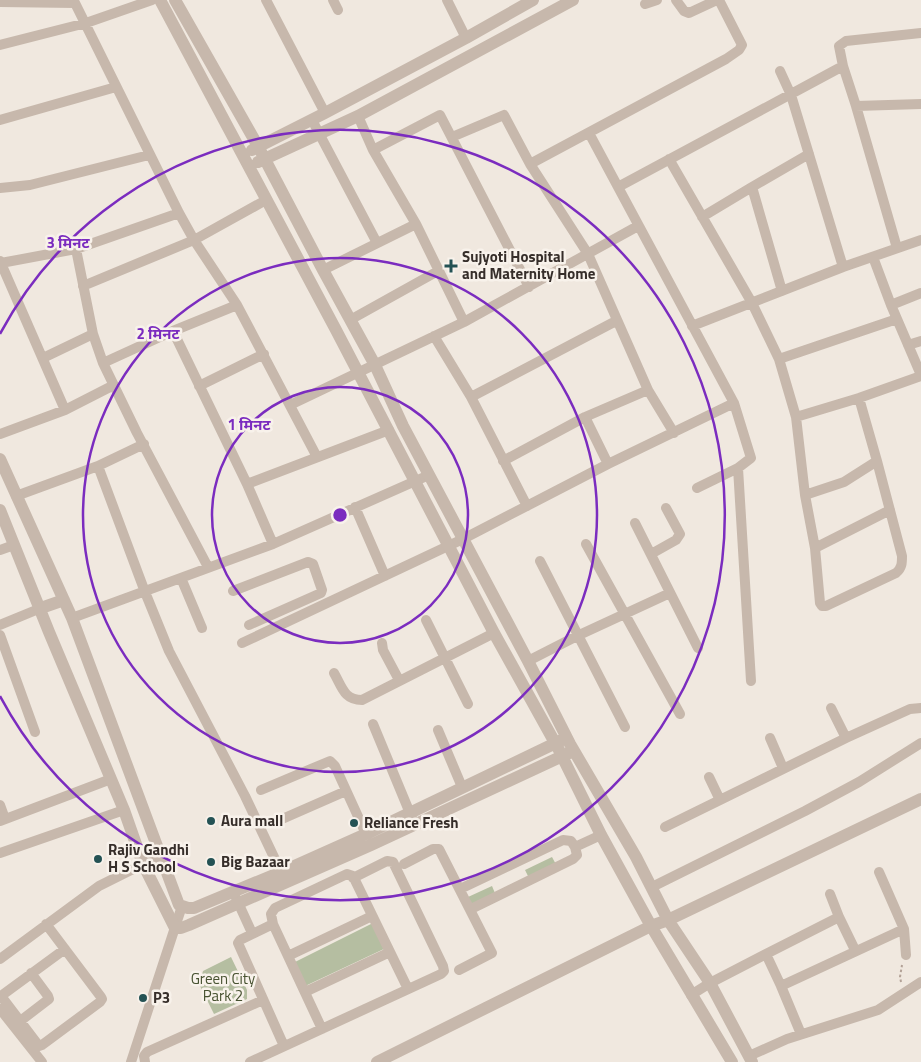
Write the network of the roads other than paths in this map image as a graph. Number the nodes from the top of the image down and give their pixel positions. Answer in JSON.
{"nodes":[{"id":1,"x":152,"y":0,"type":"edge"},
{"id":2,"x":160,"y":0,"type":"edge"},
{"id":3,"x":175,"y":0,"type":"edge"},
{"id":4,"x":266,"y":0,"type":"edge"},
{"id":5,"x":447,"y":0,"type":"edge"},
{"id":6,"x":533,"y":0,"type":"edge"},
{"id":7,"x":573,"y":0,"type":"edge"},
{"id":8,"x":657,"y":0,"type":"edge"},
{"id":9,"x":676,"y":0,"type":"edge"},
{"id":10,"x":718,"y":0,"type":"edge"},
{"id":11,"x":0,"y":2,"type":"edge"},
{"id":12,"x":645,"y":4,"type":"dead end"},
{"id":13,"x":86,"y":23,"type":"junction"},
{"id":14,"x":921,"y":33,"type":"edge"},
{"id":15,"x":466,"y":38,"type":"junction"},
{"id":16,"x":0,"y":44,"type":"edge"},
{"id":17,"x":843,"y":66,"type":"junction"},
{"id":18,"x":780,"y":71,"type":"dead end"},
{"id":19,"x":116,"y":87,"type":"junction"},
{"id":20,"x":791,"y":95,"type":"junction"},
{"id":21,"x":921,"y":105,"type":"edge"},
{"id":22,"x":856,"y":106,"type":"junction"},
{"id":23,"x":325,"y":114,"type":"junction"},
{"id":24,"x":358,"y":116,"type":"junction"},
{"id":25,"x":1,"y":118,"type":"edge"},
{"id":26,"x":312,"y":120,"type":"junction"},
{"id":27,"x":589,"y":133,"type":"junction"},
{"id":28,"x":320,"y":134,"type":"junction"},
{"id":29,"x":452,"y":137,"type":"junction"},
{"id":30,"x":258,"y":148,"type":"junction"},
{"id":31,"x":374,"y":150,"type":"junction"},
{"id":32,"x":242,"y":153,"type":"junction"},
{"id":33,"x":809,"y":154,"type":"junction"},
{"id":34,"x":149,"y":155,"type":"junction"},
{"id":35,"x":669,"y":159,"type":"junction"},
{"id":36,"x":265,"y":160,"type":"junction"},
{"id":37,"x":530,"y":164,"type":"junction"},
{"id":38,"x":248,"y":166,"type":"junction"},
{"id":39,"x":752,"y":186,"type":"junction"},
{"id":40,"x":618,"y":187,"type":"junction"},
{"id":41,"x":0,"y":188,"type":"edge"},
{"id":42,"x":266,"y":200,"type":"junction"},
{"id":43,"x":179,"y":213,"type":"junction"},
{"id":44,"x":702,"y":217,"type":"junction"},
{"id":45,"x":416,"y":224,"type":"junction"},
{"id":46,"x":638,"y":226,"type":"junction"},
{"id":47,"x":194,"y":240,"type":"junction"},
{"id":48,"x":921,"y":240,"type":"edge"},
{"id":49,"x":377,"y":243,"type":"junction"},
{"id":50,"x":897,"y":248,"type":"junction"},
{"id":51,"x":76,"y":249,"type":"junction"},
{"id":52,"x":588,"y":254,"type":"junction"},
{"id":53,"x":873,"y":257,"type":"junction"},
{"id":54,"x":1,"y":262,"type":"edge"},
{"id":55,"x":843,"y":267,"type":"junction"},
{"id":56,"x":322,"y":270,"type":"junction"},
{"id":57,"x":438,"y":271,"type":"junction"},
{"id":58,"x":83,"y":286,"type":"junction"},
{"id":59,"x":529,"y":287,"type":"junction"},
{"id":60,"x":782,"y":291,"type":"junction"},
{"id":61,"x":921,"y":293,"type":"edge"},
{"id":62,"x":752,"y":303,"type":"junction"},
{"id":63,"x":238,"y":304,"type":"junction"},
{"id":64,"x":891,"y":305,"type":"junction"},
{"id":65,"x":897,"y":319,"type":"junction"},
{"id":66,"x":350,"y":320,"type":"junction"},
{"id":67,"x":616,"y":321,"type":"junction"},
{"id":68,"x":464,"y":322,"type":"junction"},
{"id":69,"x":692,"y":326,"type":"junction"},
{"id":70,"x":173,"y":331,"type":"junction"},
{"id":71,"x":93,"y":334,"type":"junction"},
{"id":72,"x":434,"y":336,"type":"junction"},
{"id":73,"x":921,"y":341,"type":"edge"},
{"id":74,"x":908,"y":345,"type":"junction"},
{"id":75,"x":264,"y":354,"type":"junction"},
{"id":76,"x":43,"y":358,"type":"junction"},
{"id":77,"x":779,"y":359,"type":"junction"},
{"id":78,"x":103,"y":363,"type":"junction"},
{"id":79,"x":375,"y":365,"type":"junction"},
{"id":80,"x":359,"y":374,"type":"junction"},
{"id":81,"x":921,"y":376,"type":"edge"},
{"id":82,"x":114,"y":385,"type":"junction"},
{"id":83,"x":199,"y":386,"type":"junction"},
{"id":84,"x":648,"y":390,"type":"junction"},
{"id":85,"x":471,"y":397,"type":"junction"},
{"id":86,"x":859,"y":398,"type":"junction"},
{"id":87,"x":734,"y":403,"type":"junction"},
{"id":88,"x":290,"y":405,"type":"junction"},
{"id":89,"x":65,"y":410,"type":"junction"},
{"id":90,"x":585,"y":417,"type":"junction"},
{"id":91,"x":796,"y":417,"type":"junction"},
{"id":92,"x":389,"y":430,"type":"junction"},
{"id":93,"x":674,"y":432,"type":"junction"},
{"id":94,"x":0,"y":434,"type":"edge"},
{"id":95,"x":144,"y":444,"type":"junction"},
{"id":96,"x":317,"y":457,"type":"junction"},
{"id":97,"x":0,"y":459,"type":"edge"},
{"id":98,"x":503,"y":461,"type":"junction"},
{"id":99,"x":877,"y":462,"type":"junction"},
{"id":100,"x":608,"y":464,"type":"junction"},
{"id":101,"x":98,"y":466,"type":"junction"},
{"id":102,"x":738,"y":468,"type":"junction"},
{"id":103,"x":429,"y":475,"type":"junction"},
{"id":104,"x":416,"y":481,"type":"junction"},
{"id":105,"x":247,"y":484,"type":"junction"},
{"id":106,"x":697,"y":488,"type":"dead end"},
{"id":107,"x":805,"y":495,"type":"junction"},
{"id":108,"x":16,"y":496,"type":"junction"},
{"id":109,"x":527,"y":506,"type":"junction"},
{"id":110,"x":355,"y":507,"type":"junction"},
{"id":111,"x":666,"y":508,"type":"dead end"},
{"id":112,"x":0,"y":510,"type":"edge"},
{"id":113,"x":890,"y":510,"type":"junction"},
{"id":114,"x":635,"y":523,"type":"dead end"},
{"id":115,"x":35,"y":538,"type":"junction"},
{"id":116,"x":463,"y":539,"type":"junction"},
{"id":117,"x":273,"y":544,"type":"junction"},
{"id":118,"x":586,"y":544,"type":"dead end"},
{"id":119,"x":14,"y":545,"type":"junction"},
{"id":120,"x":450,"y":545,"type":"junction"},
{"id":121,"x":815,"y":548,"type":"junction"},
{"id":122,"x":0,"y":550,"type":"edge"},
{"id":123,"x":650,"y":554,"type":"junction"},
{"id":124,"x":540,"y":561,"type":"dead end"},
{"id":125,"x":208,"y":567,"type":"junction"},
{"id":126,"x":385,"y":576,"type":"junction"},
{"id":127,"x":181,"y":578,"type":"junction"},
{"id":128,"x":233,"y":591,"type":"dead end"},
{"id":129,"x":145,"y":592,"type":"junction"},
{"id":130,"x":670,"y":593,"type":"junction"},
{"id":131,"x":64,"y":600,"type":"junction"},
{"id":132,"x":41,"y":608,"type":"junction"},
{"id":133,"x":286,"y":609,"type":"junction"},
{"id":134,"x":625,"y":614,"type":"junction"},
{"id":135,"x":72,"y":618,"type":"junction"},
{"id":136,"x":290,"y":620,"type":"junction"},
{"id":137,"x":426,"y":620,"type":"dead end"},
{"id":138,"x":0,"y":625,"type":"edge"},
{"id":139,"x":249,"y":625,"type":"dead end"},
{"id":140,"x":202,"y":628,"type":"dead end"},
{"id":141,"x":494,"y":633,"type":"junction"},
{"id":142,"x":0,"y":635,"type":"edge"},
{"id":143,"x":577,"y":636,"type":"junction"},
{"id":144,"x":242,"y":643,"type":"dead end"},
{"id":145,"x":382,"y":643,"type":"dead end"},
{"id":146,"x":698,"y":648,"type":"dead end"},
{"id":147,"x":444,"y":658,"type":"junction"},
{"id":148,"x":528,"y":661,"type":"junction"},
{"id":149,"x":334,"y":673,"type":"dead end"},
{"id":150,"x":399,"y":680,"type":"junction"},
{"id":151,"x":750,"y":681,"type":"dead end"},
{"id":152,"x":468,"y":704,"type":"dead end"},
{"id":153,"x":831,"y":708,"type":"dead end"},
{"id":154,"x":921,"y":708,"type":"edge"},
{"id":155,"x":680,"y":714,"type":"dead end"},
{"id":156,"x":373,"y":724,"type":"dead end"},
{"id":157,"x":625,"y":727,"type":"dead end"},
{"id":158,"x":438,"y":730,"type":"dead end"},
{"id":159,"x":34,"y":732,"type":"dead end"},
{"id":160,"x":566,"y":737,"type":"junction"},
{"id":161,"x":770,"y":738,"type":"dead end"},
{"id":162,"x":846,"y":738,"type":"junction"},
{"id":163,"x":554,"y":743,"type":"junction"},
{"id":164,"x":921,"y":743,"type":"edge"},
{"id":165,"x":568,"y":754,"type":"junction"},
{"id":166,"x":783,"y":768,"type":"junction"},
{"id":167,"x":709,"y":777,"type":"dead end"},
{"id":168,"x":111,"y":779,"type":"junction"},
{"id":169,"x":462,"y":787,"type":"junction"},
{"id":170,"x":261,"y":790,"type":"dead end"},
{"id":171,"x":346,"y":791,"type":"junction"},
{"id":172,"x":921,"y":799,"type":"edge"},
{"id":173,"x":720,"y":800,"type":"junction"},
{"id":174,"x":0,"y":805,"type":"edge"},
{"id":175,"x":124,"y":810,"type":"junction"},
{"id":176,"x":412,"y":818,"type":"junction"},
{"id":177,"x":2,"y":820,"type":"edge"},
{"id":178,"x":273,"y":823,"type":"dead end"},
{"id":179,"x":665,"y":827,"type":"dead end"},
{"id":180,"x":366,"y":834,"type":"junction"},
{"id":181,"x":601,"y":835,"type":"junction"},
{"id":182,"x":576,"y":847,"type":"junction"},
{"id":183,"x":0,"y":854,"type":"edge"},
{"id":184,"x":162,"y":858,"type":"junction"},
{"id":185,"x":143,"y":864,"type":"junction"},
{"id":186,"x":404,"y":864,"type":"dead end"},
{"id":187,"x":281,"y":872,"type":"junction"},
{"id":188,"x":879,"y":872,"type":"dead end"},
{"id":189,"x":353,"y":878,"type":"junction"},
{"id":190,"x":652,"y":887,"type":"junction"},
{"id":191,"x":460,"y":889,"type":"junction"},
{"id":192,"x":830,"y":894,"type":"dead end"},
{"id":193,"x":236,"y":897,"type":"junction"},
{"id":194,"x":182,"y":906,"type":"junction"},
{"id":195,"x":470,"y":910,"type":"junction"},
{"id":196,"x":372,"y":916,"type":"junction"},
{"id":197,"x":839,"y":917,"type":"junction"},
{"id":198,"x":668,"y":920,"type":"junction"},
{"id":199,"x":46,"y":924,"type":"junction"},
{"id":200,"x":273,"y":924,"type":"junction"},
{"id":201,"x":651,"y":926,"type":"junction"},
{"id":202,"x":175,"y":928,"type":"junction"},
{"id":203,"x":904,"y":929,"type":"junction"},
{"id":204,"x":252,"y":933,"type":"junction"},
{"id":205,"x":65,"y":949,"type":"junction"},
{"id":206,"x":856,"y":950,"type":"junction"},
{"id":207,"x":390,"y":952,"type":"junction"},
{"id":208,"x":766,"y":954,"type":"junction"},
{"id":209,"x":906,"y":955,"type":"road end"},
{"id":210,"x":288,"y":956,"type":"junction"},
{"id":211,"x":0,"y":959,"type":"edge"},
{"id":212,"x":459,"y":970,"type":"dead end"},
{"id":213,"x":31,"y":973,"type":"junction"},
{"id":214,"x":710,"y":982,"type":"junction"},
{"id":215,"x":921,"y":982,"type":"edge"},
{"id":216,"x":781,"y":986,"type":"junction"},
{"id":217,"x":408,"y":990,"type":"junction"},
{"id":218,"x":305,"y":992,"type":"junction"},
{"id":219,"x":691,"y":995,"type":"junction"},
{"id":220,"x":263,"y":1000,"type":"junction"},
{"id":221,"x":0,"y":1009,"type":"edge"},
{"id":222,"x":19,"y":1022,"type":"junction"},
{"id":223,"x":322,"y":1029,"type":"junction"},
{"id":224,"x":801,"y":1034,"type":"junction"},
{"id":225,"x":284,"y":1046,"type":"junction"},
{"id":226,"x":750,"y":1059,"type":"edge"},
{"id":227,"x":42,"y":1062,"type":"edge"},
{"id":228,"x":131,"y":1062,"type":"edge"},
{"id":229,"x":145,"y":1062,"type":"edge"},
{"id":230,"x":250,"y":1062,"type":"edge"},
{"id":231,"x":377,"y":1062,"type":"edge"},
{"id":232,"x":732,"y":1062,"type":"edge"}],
"edges":[{"from":1,"to":13,"type":"street"},
{"from":2,"to":32,"type":"street"},
{"from":3,"to":30,"type":"street"},
{"from":4,"to":23,"type":"street"},
{"from":5,"to":15,"type":"street"},
{"from":6,"to":15,"type":"street"},
{"from":7,"to":24,"type":"street"},
{"from":8,"to":12,"type":"street"},
{"from":9,"to":10,"type":"street"},
{"from":10,"to":27,"type":"street"},
{"from":11,"to":13,"type":"street"},
{"from":13,"to":16,"type":"street"},
{"from":13,"to":19,"type":"street"},
{"from":14,"to":17,"type":"street"},
{"from":15,"to":23,"type":"street"},
{"from":17,"to":20,"type":"street"},
{"from":17,"to":22,"type":"street"},
{"from":18,"to":20,"type":"street"},
{"from":19,"to":25,"type":"street"},
{"from":19,"to":34,"type":"street"},
{"from":20,"to":33,"type":"street"},
{"from":20,"to":35,"type":"street"},
{"from":21,"to":22,"type":"street"},
{"from":22,"to":50,"type":"street"},
{"from":23,"to":26,"type":"street"},
{"from":24,"to":28,"type":"street"},
{"from":24,"to":31,"type":"street"},
{"from":26,"to":28,"type":"street"},
{"from":26,"to":30,"type":"street"},
{"from":27,"to":37,"type":"street"},
{"from":27,"to":40,"type":"street"},
{"from":28,"to":36,"type":"street"},
{"from":28,"to":49,"type":"street"},
{"from":29,"to":31,"type":"street"},
{"from":29,"to":37,"type":"street"},
{"from":29,"to":59,"type":"street"},
{"from":30,"to":32,"type":"street"},
{"from":30,"to":36,"type":"street"},
{"from":31,"to":45,"type":"street"},
{"from":32,"to":38,"type":"street"},
{"from":33,"to":39,"type":"street"},
{"from":33,"to":55,"type":"street"},
{"from":34,"to":41,"type":"street"},
{"from":34,"to":43,"type":"street"},
{"from":35,"to":40,"type":"street"},
{"from":35,"to":44,"type":"street"},
{"from":36,"to":38,"type":"street"},
{"from":36,"to":56,"type":"street"},
{"from":37,"to":52,"type":"street"},
{"from":38,"to":42,"type":"street"},
{"from":39,"to":44,"type":"street"},
{"from":39,"to":60,"type":"street"},
{"from":40,"to":46,"type":"street"},
{"from":42,"to":47,"type":"street"},
{"from":42,"to":80,"type":"street"},
{"from":43,"to":47,"type":"street"},
{"from":43,"to":51,"type":"street"},
{"from":44,"to":62,"type":"street"},
{"from":45,"to":49,"type":"street"},
{"from":45,"to":57,"type":"street"},
{"from":46,"to":52,"type":"street"},
{"from":46,"to":69,"type":"street"},
{"from":47,"to":58,"type":"street"},
{"from":47,"to":63,"type":"street"},
{"from":48,"to":50,"type":"street"},
{"from":49,"to":56,"type":"street"},
{"from":50,"to":53,"type":"street"},
{"from":51,"to":54,"type":"street"},
{"from":51,"to":58,"type":"street"},
{"from":52,"to":59,"type":"street"},
{"from":52,"to":67,"type":"street"},
{"from":53,"to":55,"type":"street"},
{"from":53,"to":64,"type":"street"},
{"from":54,"to":76,"type":"street"},
{"from":55,"to":60,"type":"street"},
{"from":56,"to":66,"type":"street"},
{"from":57,"to":66,"type":"street"},
{"from":57,"to":68,"type":"street"},
{"from":58,"to":71,"type":"street"},
{"from":59,"to":68,"type":"street"},
{"from":60,"to":62,"type":"street"},
{"from":61,"to":64,"type":"street"},
{"from":62,"to":69,"type":"street"},
{"from":62,"to":77,"type":"street"},
{"from":63,"to":70,"type":"street"},
{"from":63,"to":75,"type":"street"},
{"from":64,"to":65,"type":"street"},
{"from":65,"to":74,"type":"street"},
{"from":65,"to":77,"type":"street"},
{"from":66,"to":79,"type":"street"},
{"from":67,"to":84,"type":"street"},
{"from":67,"to":85,"type":"street"},
{"from":68,"to":72,"type":"street"},
{"from":69,"to":87,"type":"street"},
{"from":70,"to":78,"type":"street"},
{"from":70,"to":83,"type":"street"},
{"from":71,"to":76,"type":"street"},
{"from":71,"to":78,"type":"street"},
{"from":72,"to":79,"type":"street"},
{"from":72,"to":85,"type":"street"},
{"from":73,"to":74,"type":"street"},
{"from":74,"to":81,"type":"street"},
{"from":75,"to":83,"type":"street"},
{"from":75,"to":88,"type":"street"},
{"from":76,"to":89,"type":"street"},
{"from":77,"to":91,"type":"street"},
{"from":78,"to":82,"type":"street"},
{"from":79,"to":80,"type":"street"},
{"from":79,"to":103,"type":"street"},
{"from":80,"to":88,"type":"street"},
{"from":80,"to":92,"type":"street"},
{"from":81,"to":86,"type":"street"},
{"from":82,"to":89,"type":"street"},
{"from":82,"to":95,"type":"street"},
{"from":83,"to":105,"type":"street"},
{"from":84,"to":90,"type":"street"},
{"from":84,"to":93,"type":"street"},
{"from":85,"to":98,"type":"street"},
{"from":86,"to":91,"type":"street"},
{"from":86,"to":99,"type":"street"},
{"from":87,"to":93,"type":"street"},
{"from":87,"to":102,"type":"street"},
{"from":88,"to":96,"type":"street"},
{"from":89,"to":94,"type":"street"},
{"from":90,"to":98,"type":"street"},
{"from":90,"to":100,"type":"street"},
{"from":91,"to":107,"type":"street"},
{"from":92,"to":96,"type":"street"},
{"from":92,"to":104,"type":"street"},
{"from":93,"to":100,"type":"street"},
{"from":95,"to":101,"type":"street"},
{"from":95,"to":125,"type":"street"},
{"from":96,"to":105,"type":"street"},
{"from":97,"to":108,"type":"street"},
{"from":98,"to":109,"type":"street"},
{"from":99,"to":107,"type":"street"},
{"from":99,"to":113,"type":"street"},
{"from":100,"to":109,"type":"street"},
{"from":101,"to":108,"type":"street"},
{"from":101,"to":129,"type":"street"},
{"from":102,"to":106,"type":"street"},
{"from":102,"to":151,"type":"street"},
{"from":103,"to":104,"type":"street"},
{"from":103,"to":116,"type":"street"},
{"from":104,"to":110,"type":"street"},
{"from":104,"to":120,"type":"street"},
{"from":105,"to":117,"type":"street"},
{"from":107,"to":121,"type":"street"},
{"from":108,"to":115,"type":"street"},
{"from":109,"to":116,"type":"street"},
{"from":110,"to":117,"type":"street"},
{"from":110,"to":126,"type":"street"},
{"from":111,"to":123,"type":"street"},
{"from":112,"to":119,"type":"street"},
{"from":113,"to":121,"type":"street"},
{"from":113,"to":121,"type":"street"},
{"from":114,"to":123,"type":"street"},
{"from":115,"to":119,"type":"street"},
{"from":115,"to":131,"type":"street"},
{"from":116,"to":120,"type":"street"},
{"from":116,"to":148,"type":"street"},
{"from":117,"to":125,"type":"street"},
{"from":118,"to":134,"type":"street"},
{"from":119,"to":122,"type":"street"},
{"from":119,"to":132,"type":"street"},
{"from":120,"to":126,"type":"street"},
{"from":120,"to":141,"type":"street"},
{"from":123,"to":130,"type":"street"},
{"from":124,"to":143,"type":"street"},
{"from":125,"to":127,"type":"street"},
{"from":126,"to":136,"type":"street"},
{"from":127,"to":129,"type":"street"},
{"from":127,"to":140,"type":"street"},
{"from":128,"to":133,"type":"street"},
{"from":129,"to":135,"type":"street"},
{"from":129,"to":187,"type":"street"},
{"from":130,"to":134,"type":"street"},
{"from":130,"to":146,"type":"street"},
{"from":131,"to":132,"type":"street"},
{"from":131,"to":135,"type":"street"},
{"from":132,"to":138,"type":"street"},
{"from":132,"to":168,"type":"street"},
{"from":133,"to":136,"type":"street"},
{"from":133,"to":139,"type":"street"},
{"from":134,"to":143,"type":"street"},
{"from":134,"to":155,"type":"street"},
{"from":135,"to":184,"type":"street"},
{"from":136,"to":144,"type":"street"},
{"from":137,"to":147,"type":"street"},
{"from":141,"to":147,"type":"street"},
{"from":141,"to":163,"type":"street"},
{"from":142,"to":159,"type":"street"},
{"from":143,"to":148,"type":"street"},
{"from":143,"to":157,"type":"street"},
{"from":145,"to":150,"type":"street"},
{"from":147,"to":150,"type":"street"},
{"from":147,"to":152,"type":"street"},
{"from":148,"to":160,"type":"street"},
{"from":149,"to":150,"type":"street"},
{"from":153,"to":162,"type":"street"},
{"from":154,"to":162,"type":"street"},
{"from":156,"to":176,"type":"street"},
{"from":158,"to":169,"type":"street"},
{"from":160,"to":163,"type":"street"},
{"from":160,"to":165,"type":"street"},
{"from":161,"to":166,"type":"street"},
{"from":162,"to":166,"type":"street"},
{"from":163,"to":165,"type":"street"},
{"from":163,"to":169,"type":"street"},
{"from":164,"to":190,"type":"street"},
{"from":165,"to":176,"type":"street"},
{"from":165,"to":181,"type":"street"},
{"from":165,"to":190,"type":"street"},
{"from":166,"to":173,"type":"street"},
{"from":167,"to":173,"type":"street"},
{"from":168,"to":175,"type":"street"},
{"from":168,"to":177,"type":"street"},
{"from":169,"to":176,"type":"street"},
{"from":170,"to":171,"type":"street"},
{"from":171,"to":178,"type":"street"},
{"from":171,"to":180,"type":"street"},
{"from":172,"to":198,"type":"street"},
{"from":173,"to":179,"type":"street"},
{"from":174,"to":177,"type":"street"},
{"from":175,"to":183,"type":"street"},
{"from":175,"to":185,"type":"street"},
{"from":176,"to":180,"type":"street"},
{"from":176,"to":193,"type":"street"},
{"from":180,"to":187,"type":"street"},
{"from":181,"to":182,"type":"street"},
{"from":181,"to":201,"type":"street"},
{"from":182,"to":191,"type":"street"},
{"from":182,"to":195,"type":"street"},
{"from":184,"to":185,"type":"street"},
{"from":184,"to":194,"type":"street"},
{"from":185,"to":199,"type":"street"},
{"from":185,"to":202,"type":"street"},
{"from":186,"to":191,"type":"street"},
{"from":187,"to":193,"type":"street"},
{"from":188,"to":203,"type":"street"},
{"from":189,"to":196,"type":"street"},
{"from":189,"to":200,"type":"street"},
{"from":189,"to":217,"type":"street"},
{"from":190,"to":198,"type":"street"},
{"from":191,"to":195,"type":"street"},
{"from":192,"to":197,"type":"street"},
{"from":193,"to":194,"type":"street"},
{"from":193,"to":202,"type":"street"},
{"from":193,"to":204,"type":"street"},
{"from":194,"to":202,"type":"street"},
{"from":195,"to":212,"type":"street"},
{"from":196,"to":207,"type":"street"},
{"from":196,"to":210,"type":"street"},
{"from":197,"to":206,"type":"street"},
{"from":197,"to":208,"type":"street"},
{"from":198,"to":201,"type":"street"},
{"from":198,"to":214,"type":"street"},
{"from":199,"to":205,"type":"street"},
{"from":199,"to":211,"type":"street"},
{"from":200,"to":204,"type":"street"},
{"from":200,"to":210,"type":"street"},
{"from":201,"to":219,"type":"street"},
{"from":201,"to":231,"type":"street"},
{"from":202,"to":228,"type":"street"},
{"from":203,"to":206,"type":"street"},
{"from":203,"to":209,"type":"street"},
{"from":204,"to":220,"type":"street"},
{"from":205,"to":213,"type":"street"},
{"from":205,"to":222,"type":"street"},
{"from":206,"to":216,"type":"street"},
{"from":207,"to":217,"type":"street"},
{"from":207,"to":218,"type":"street"},
{"from":208,"to":214,"type":"street"},
{"from":208,"to":216,"type":"street"},
{"from":210,"to":218,"type":"street"},
{"from":213,"to":222,"type":"street"},
{"from":213,"to":222,"type":"street"},
{"from":214,"to":219,"type":"street"},
{"from":214,"to":226,"type":"street"},
{"from":215,"to":224,"type":"street"},
{"from":216,"to":224,"type":"street"},
{"from":217,"to":223,"type":"street"},
{"from":218,"to":223,"type":"street"},
{"from":219,"to":232,"type":"street"},
{"from":220,"to":225,"type":"street"},
{"from":220,"to":229,"type":"street"},
{"from":221,"to":227,"type":"street"},
{"from":223,"to":225,"type":"street"},
{"from":224,"to":226,"type":"street"},
{"from":225,"to":230,"type":"street"}]}
